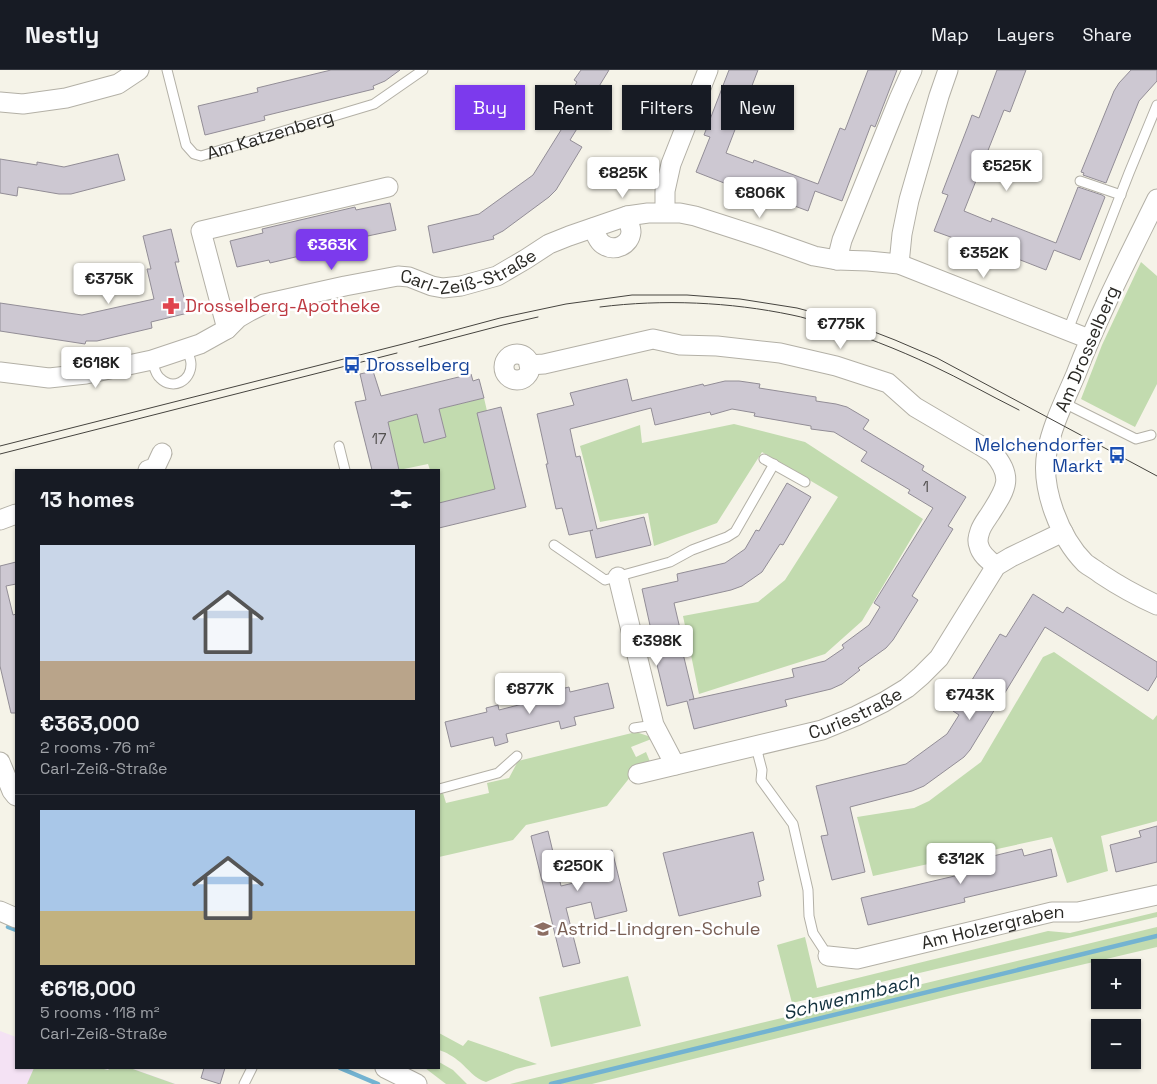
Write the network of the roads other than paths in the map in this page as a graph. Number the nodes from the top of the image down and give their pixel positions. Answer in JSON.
{"nodes":[{"id":1,"x":139,"y":70,"type":"edge"},
{"id":2,"x":167,"y":70,"type":"edge"},
{"id":3,"x":423,"y":70,"type":"edge"},
{"id":4,"x":708,"y":70,"type":"edge"},
{"id":5,"x":912,"y":70,"type":"edge"},
{"id":6,"x":948,"y":70,"type":"edge"},
{"id":7,"x":0,"y":102,"type":"edge"},
{"id":8,"x":1157,"y":105,"type":"edge"},
{"id":9,"x":1080,"y":181,"type":"dead end"},
{"id":10,"x":376,"y":184,"type":"dead end"},
{"id":11,"x":1121,"y":195,"type":"junction"},
{"id":12,"x":1157,"y":199,"type":"edge"},
{"id":13,"x":665,"y":212,"type":"junction"},
{"id":14,"x":627,"y":216,"type":"junction"},
{"id":15,"x":593,"y":228,"type":"junction"},
{"id":16,"x":837,"y":260,"type":"junction"},
{"id":17,"x":900,"y":264,"type":"junction"},
{"id":18,"x":227,"y":329,"type":"junction"},
{"id":19,"x":1068,"y":330,"type":"junction"},
{"id":20,"x":1089,"y":339,"type":"junction"},
{"id":21,"x":186,"y":348,"type":"junction"},
{"id":22,"x":152,"y":360,"type":"junction"},
{"id":23,"x":529,"y":365,"type":"dead end"},
{"id":24,"x":0,"y":372,"type":"edge"},
{"id":25,"x":1064,"y":403,"type":"junction"},
{"id":26,"x":1150,"y":435,"type":"dead end"},
{"id":27,"x":339,"y":446,"type":"dead end"},
{"id":28,"x":162,"y":453,"type":"dead end"},
{"id":29,"x":764,"y":459,"type":"dead end"},
{"id":30,"x":774,"y":464,"type":"junction"},
{"id":31,"x":152,"y":469,"type":"edge"},
{"id":32,"x":345,"y":469,"type":"edge"},
{"id":33,"x":805,"y":482,"type":"dead end"},
{"id":34,"x":15,"y":514,"type":"edge"},
{"id":35,"x":0,"y":520,"type":"edge"},
{"id":36,"x":1063,"y":532,"type":"junction"},
{"id":37,"x":554,"y":545,"type":"dead end"},
{"id":38,"x":996,"y":566,"type":"junction"},
{"id":39,"x":618,"y":577,"type":"junction"},
{"id":40,"x":1157,"y":605,"type":"edge"},
{"id":41,"x":654,"y":725,"type":"junction"},
{"id":42,"x":634,"y":728,"type":"dead end"},
{"id":43,"x":756,"y":747,"type":"junction"},
{"id":44,"x":517,"y":756,"type":"dead end"},
{"id":45,"x":0,"y":762,"type":"edge"},
{"id":46,"x":675,"y":765,"type":"junction"},
{"id":47,"x":638,"y":774,"type":"dead end"},
{"id":48,"x":440,"y":789,"type":"edge"},
{"id":49,"x":15,"y":795,"type":"edge"},
{"id":50,"x":1157,"y":895,"type":"edge"},
{"id":51,"x":0,"y":910,"type":"edge"},
{"id":52,"x":15,"y":918,"type":"edge"},
{"id":53,"x":828,"y":956,"type":"joint"},
{"id":54,"x":252,"y":1069,"type":"edge"},
{"id":55,"x":387,"y":1069,"type":"edge"},
{"id":56,"x":244,"y":1084,"type":"edge"},
{"id":57,"x":417,"y":1084,"type":"edge"}],
"edges":[{"from":1,"to":7,"type":"street"},
{"from":2,"to":3,"type":"lane","name":"Am Katzenberg"},
{"from":4,"to":13,"type":"street"},
{"from":5,"to":16,"type":"street"},
{"from":6,"to":17,"type":"street"},
{"from":8,"to":11,"type":"lane"},
{"from":9,"to":11,"type":"lane"},
{"from":10,"to":18,"type":"street"},
{"from":11,"to":19,"type":"lane"},
{"from":12,"to":20,"type":"street","name":"Am Drosselberg"},
{"from":13,"to":14,"type":"street","name":"Carl-Zeiß-Straße"},
{"from":13,"to":16,"type":"street","name":"Carl-Zeiß-Straße"},
{"from":14,"to":15,"type":"street","name":"Carl-Zeiß-Straße"},
{"from":14,"to":15,"type":"street"},
{"from":15,"to":18,"type":"street","name":"Carl-Zeiß-Straße"},
{"from":16,"to":17,"type":"street","name":"Carl-Zeiß-Straße"},
{"from":17,"to":19,"type":"street","name":"Carl-Zeiß-Straße"},
{"from":18,"to":21,"type":"street","name":"Carl-Zeiß-Straße"},
{"from":19,"to":20,"type":"street","name":"Carl-Zeiß-Straße"},
{"from":20,"to":25,"type":"street","name":"Am Drosselberg"},
{"from":21,"to":22,"type":"street","name":"Carl-Zeiß-Straße"},
{"from":21,"to":22,"type":"lane"},
{"from":22,"to":24,"type":"street","name":"Carl-Zeiß-Straße"},
{"from":23,"to":38,"type":"street"},
{"from":25,"to":26,"type":"lane"},
{"from":25,"to":36,"type":"street","name":"Am Drosselberg"},
{"from":27,"to":32,"type":"lane"},
{"from":28,"to":31,"type":"street"},
{"from":29,"to":30,"type":"lane"},
{"from":30,"to":33,"type":"lane"},
{"from":30,"to":39,"type":"lane"},
{"from":34,"to":35,"type":"street"},
{"from":36,"to":38,"type":"street","name":"Curiestraße"},
{"from":36,"to":40,"type":"street","name":"Am Drosselberg"},
{"from":37,"to":39,"type":"lane"},
{"from":38,"to":43,"type":"street","name":"Curiestraße"},
{"from":39,"to":41,"type":"street"},
{"from":41,"to":42,"type":"lane"},
{"from":41,"to":46,"type":"street"},
{"from":43,"to":46,"type":"street","name":"Curiestraße"},
{"from":43,"to":53,"type":"lane"},
{"from":44,"to":48,"type":"lane"},
{"from":45,"to":49,"type":"street"},
{"from":46,"to":47,"type":"street","name":"Curiestraße"},
{"from":50,"to":53,"type":"street","name":"Am Holzergraben"},
{"from":51,"to":52,"type":"street"},
{"from":54,"to":56,"type":"lane"},
{"from":55,"to":57,"type":"street"}]}
